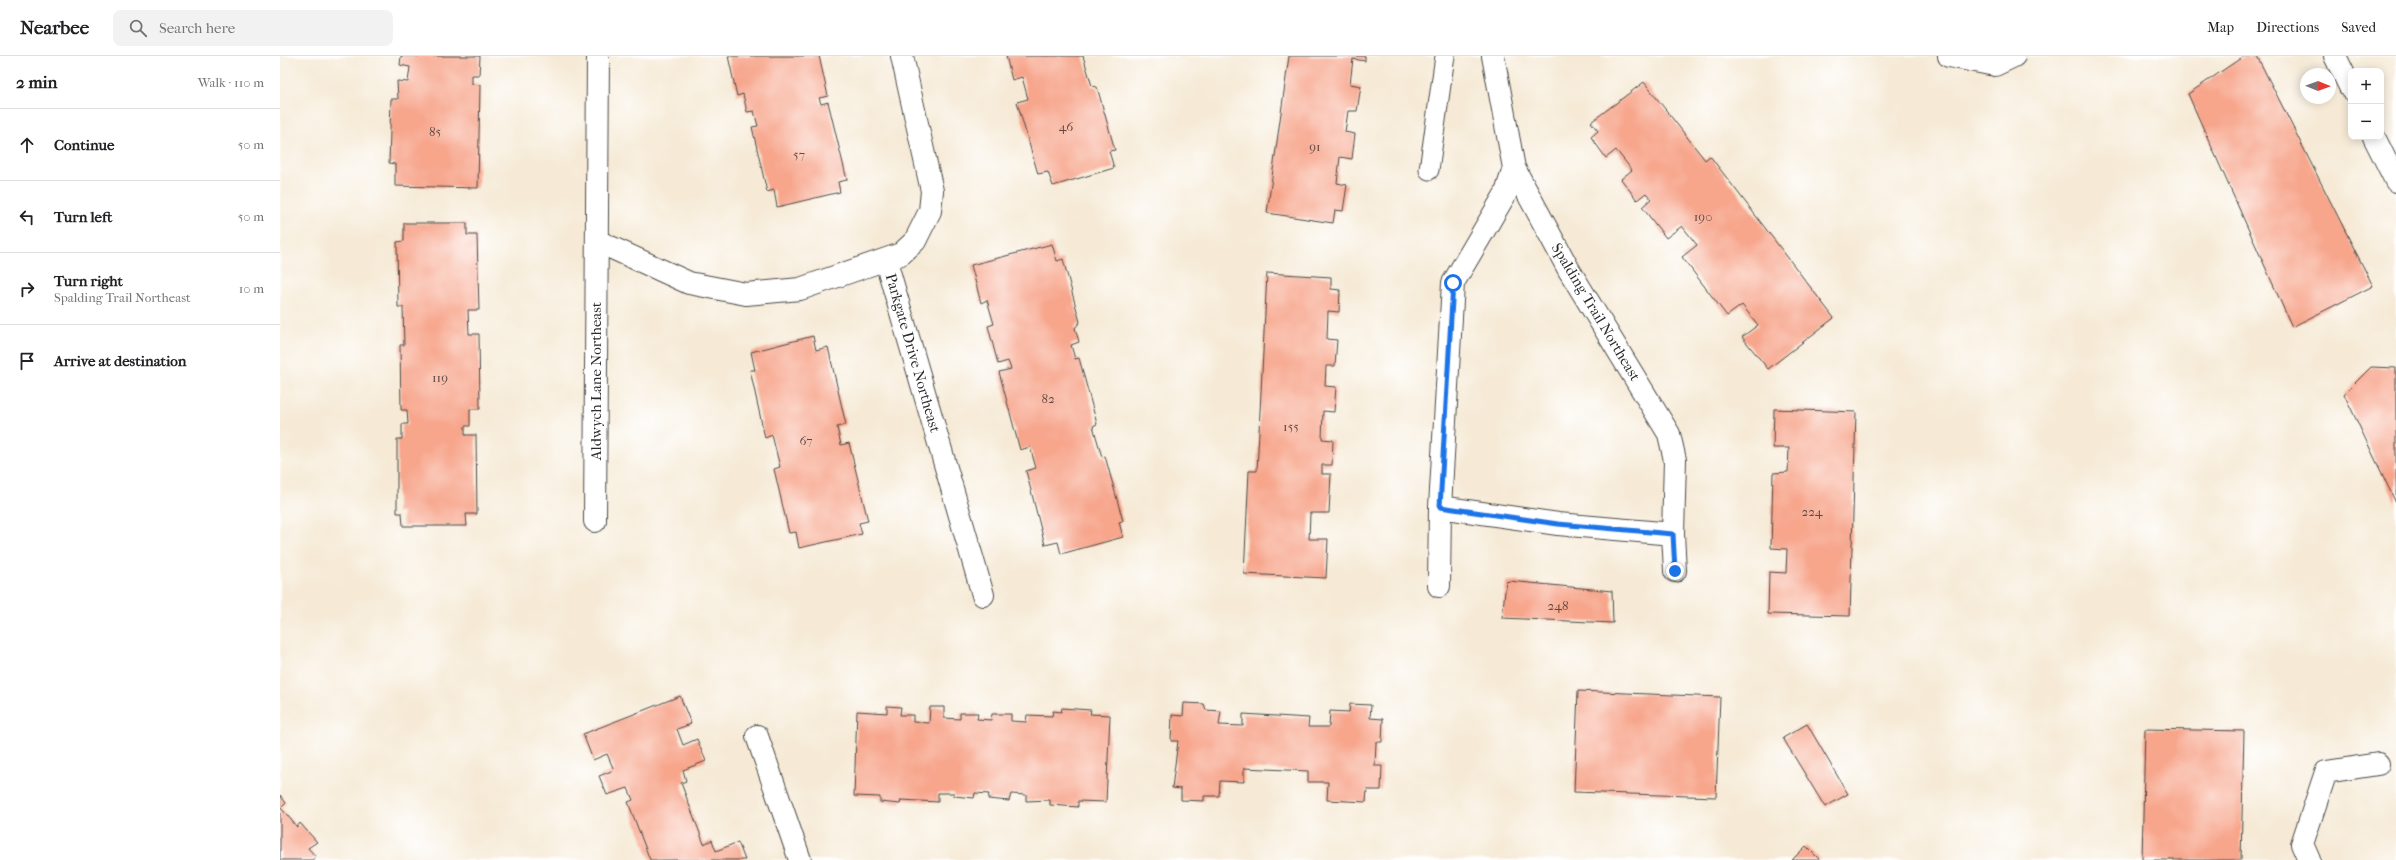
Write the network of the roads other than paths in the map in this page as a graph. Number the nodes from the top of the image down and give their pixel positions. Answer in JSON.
{"nodes":[{"id":1,"x":598,"y":56,"type":"edge"},
{"id":2,"x":902,"y":56,"type":"edge"},
{"id":3,"x":1445,"y":56,"type":"edge"},
{"id":4,"x":1493,"y":56,"type":"edge"},
{"id":5,"x":1950,"y":56,"type":"edge"},
{"id":6,"x":2014,"y":56,"type":"edge"},
{"id":7,"x":2335,"y":56,"type":"edge"},
{"id":8,"x":2348,"y":83,"type":"edge"},
{"id":9,"x":2376,"y":140,"type":"edge"},
{"id":10,"x":1514,"y":168,"type":"junction"},
{"id":11,"x":1429,"y":170,"type":"dead end"},
{"id":12,"x":2396,"y":181,"type":"edge"},
{"id":13,"x":597,"y":241,"type":"junction"},
{"id":14,"x":886,"y":260,"type":"junction"},
{"id":15,"x":1440,"y":507,"type":"junction"},
{"id":16,"x":595,"y":521,"type":"dead end"},
{"id":17,"x":1673,"y":534,"type":"junction"},
{"id":18,"x":1675,"y":571,"type":"dead end"},
{"id":19,"x":1439,"y":586,"type":"dead end"},
{"id":20,"x":983,"y":595,"type":"dead end"},
{"id":21,"x":757,"y":736,"type":"dead end"},
{"id":22,"x":2378,"y":764,"type":"dead end"},
{"id":23,"x":800,"y":860,"type":"edge"},
{"id":24,"x":2309,"y":860,"type":"edge"}],
"edges":[{"from":1,"to":13,"type":"street","name":"Aldwych Lane Northeast"},
{"from":2,"to":14,"type":"street","name":"Parkgate Drive Northeast"},
{"from":3,"to":11,"type":"lane"},
{"from":4,"to":10,"type":"street","name":"Spalding Trail Northeast"},
{"from":5,"to":6,"type":"street"},
{"from":7,"to":8,"type":"street"},
{"from":9,"to":12,"type":"street"},
{"from":10,"to":15,"type":"street"},
{"from":10,"to":17,"type":"street","name":"Spalding Trail Northeast"},
{"from":13,"to":14,"type":"street"},
{"from":13,"to":16,"type":"street","name":"Aldwych Lane Northeast"},
{"from":14,"to":20,"type":"street","name":"Parkgate Drive Northeast"},
{"from":15,"to":17,"type":"street"},
{"from":15,"to":19,"type":"street"},
{"from":17,"to":18,"type":"street","name":"Spalding Trail Northeast"},
{"from":21,"to":23,"type":"street"},
{"from":22,"to":24,"type":"street"}]}
